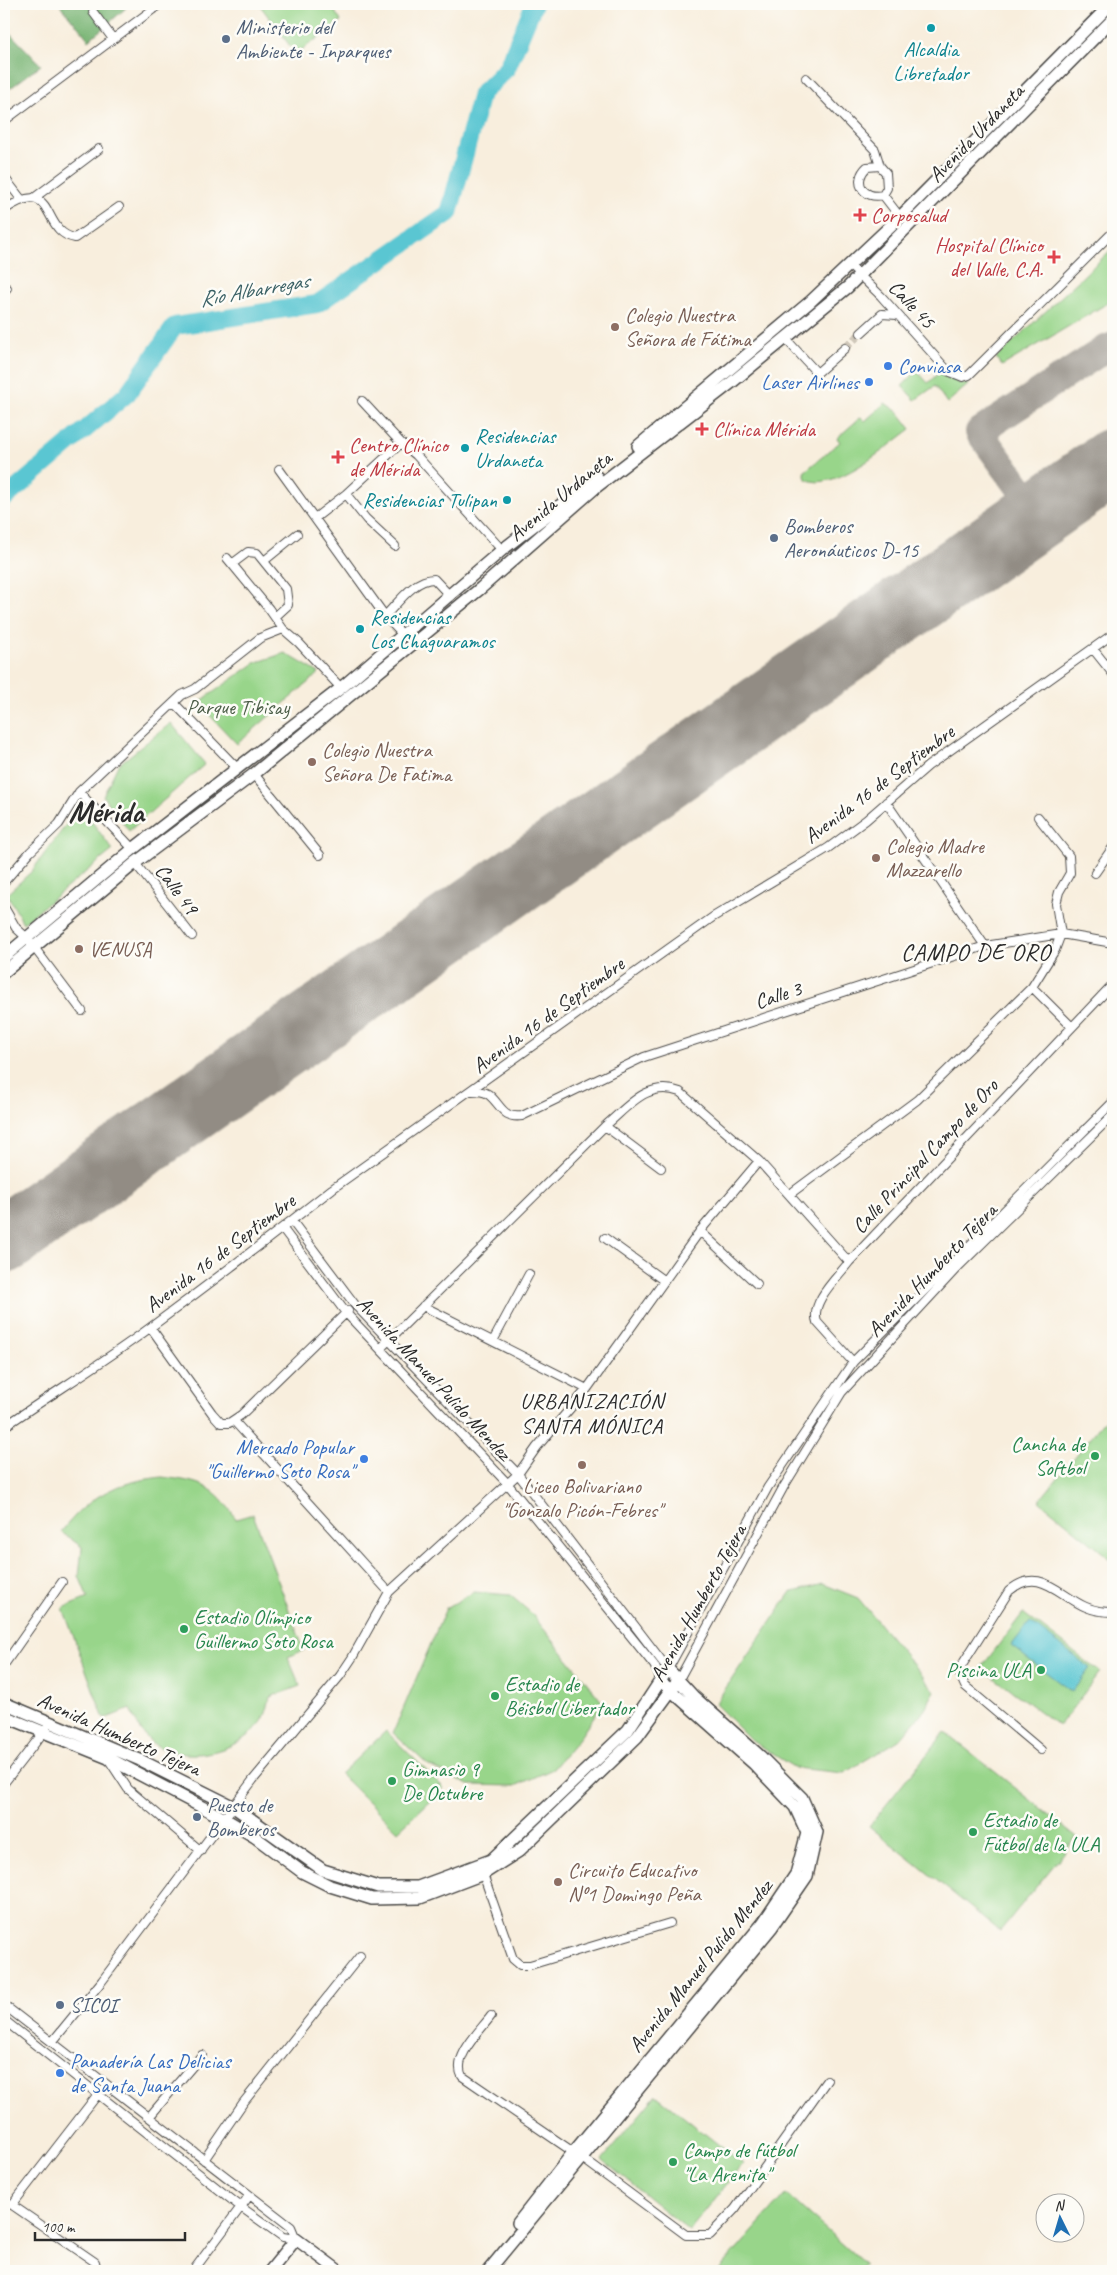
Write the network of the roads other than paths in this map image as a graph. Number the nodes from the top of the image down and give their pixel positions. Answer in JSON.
{"nodes":[{"id":1,"x":160,"y":4,"type":"edge"},
{"id":2,"x":1111,"y":7,"type":"edge"},
{"id":3,"x":93,"y":12,"type":"dead end"},
{"id":4,"x":1113,"y":19,"type":"edge"},
{"id":5,"x":113,"y":39,"type":"junction"},
{"id":6,"x":806,"y":78,"type":"dead end"},
{"id":7,"x":4,"y":121,"type":"edge"},
{"id":8,"x":99,"y":149,"type":"dead end"},
{"id":9,"x":880,"y":166,"type":"junction"},
{"id":10,"x":4,"y":177,"type":"edge"},
{"id":11,"x":883,"y":195,"type":"junction"},
{"id":12,"x":34,"y":198,"type":"junction"},
{"id":13,"x":20,"y":199,"type":"junction"},
{"id":14,"x":119,"y":207,"type":"dead end"},
{"id":15,"x":4,"y":210,"type":"edge"},
{"id":16,"x":900,"y":217,"type":"junction"},
{"id":17,"x":1113,"y":232,"type":"edge"},
{"id":18,"x":849,"y":265,"type":"junction"},
{"id":19,"x":860,"y":276,"type":"junction"},
{"id":20,"x":897,"y":315,"type":"junction"},
{"id":21,"x":860,"y":333,"type":"tunnel mouth"},
{"id":22,"x":786,"y":339,"type":"junction"},
{"id":23,"x":845,"y":348,"type":"tunnel mouth"},
{"id":24,"x":362,"y":401,"type":"dead end"},
{"id":25,"x":401,"y":443,"type":"junction"},
{"id":26,"x":279,"y":469,"type":"dead end"},
{"id":27,"x":346,"y":494,"type":"junction"},
{"id":28,"x":315,"y":518,"type":"junction"},
{"id":29,"x":297,"y":534,"type":"dead end"},
{"id":30,"x":395,"y":546,"type":"dead end"},
{"id":31,"x":502,"y":550,"type":"junction"},
{"id":32,"x":264,"y":561,"type":"junction"},
{"id":33,"x":450,"y":596,"type":"junction"},
{"id":34,"x":385,"y":616,"type":"junction"},
{"id":35,"x":275,"y":617,"type":"junction"},
{"id":36,"x":283,"y":629,"type":"junction"},
{"id":37,"x":1113,"y":634,"type":"edge"},
{"id":38,"x":403,"y":635,"type":"junction"},
{"id":39,"x":1093,"y":649,"type":"junction"},
{"id":40,"x":1113,"y":674,"type":"edge"},
{"id":41,"x":341,"y":688,"type":"junction"},
{"id":42,"x":175,"y":704,"type":"junction"},
{"id":43,"x":238,"y":770,"type":"junction"},
{"id":44,"x":254,"y":774,"type":"junction"},
{"id":45,"x":79,"y":792,"type":"junction"},
{"id":46,"x":886,"y":802,"type":"junction"},
{"id":47,"x":1038,"y":817,"type":"dead end"},
{"id":48,"x":1113,"y":848,"type":"edge"},
{"id":49,"x":133,"y":849,"type":"junction"},
{"id":50,"x":320,"y":855,"type":"dead end"},
{"id":51,"x":135,"y":863,"type":"junction"},
{"id":52,"x":1095,"y":874,"type":"dead end"},
{"id":53,"x":4,"y":882,"type":"edge"},
{"id":54,"x":4,"y":907,"type":"edge"},
{"id":55,"x":1061,"y":934,"type":"junction"},
{"id":56,"x":192,"y":936,"type":"dead end"},
{"id":57,"x":30,"y":942,"type":"junction"},
{"id":58,"x":1113,"y":943,"type":"edge"},
{"id":59,"x":985,"y":946,"type":"junction"},
{"id":60,"x":4,"y":957,"type":"edge"},
{"id":61,"x":4,"y":972,"type":"edge"},
{"id":62,"x":1113,"y":984,"type":"edge"},
{"id":63,"x":1032,"y":987,"type":"junction"},
{"id":64,"x":82,"y":1011,"type":"dead end"},
{"id":65,"x":1071,"y":1026,"type":"junction"},
{"id":66,"x":472,"y":1091,"type":"junction"},
{"id":67,"x":1113,"y":1102,"type":"edge"},
{"id":68,"x":1113,"y":1114,"type":"edge"},
{"id":69,"x":605,"y":1126,"type":"junction"},
{"id":70,"x":760,"y":1161,"type":"junction"},
{"id":71,"x":661,"y":1168,"type":"dead end"},
{"id":72,"x":790,"y":1194,"type":"junction"},
{"id":73,"x":292,"y":1221,"type":"junction"},
{"id":74,"x":283,"y":1229,"type":"junction"},
{"id":75,"x":700,"y":1231,"type":"junction"},
{"id":76,"x":605,"y":1238,"type":"dead end"},
{"id":77,"x":849,"y":1262,"type":"junction"},
{"id":78,"x":529,"y":1274,"type":"dead end"},
{"id":79,"x":663,"y":1280,"type":"junction"},
{"id":80,"x":757,"y":1284,"type":"dead end"},
{"id":81,"x":356,"y":1306,"type":"junction"},
{"id":82,"x":423,"y":1306,"type":"junction"},
{"id":83,"x":346,"y":1313,"type":"junction"},
{"id":84,"x":151,"y":1328,"type":"junction"},
{"id":85,"x":388,"y":1341,"type":"junction"},
{"id":86,"x":494,"y":1341,"type":"junction"},
{"id":87,"x":380,"y":1349,"type":"junction"},
{"id":88,"x":853,"y":1362,"type":"junction"},
{"id":89,"x":587,"y":1389,"type":"junction"},
{"id":90,"x":234,"y":1421,"type":"junction"},
{"id":91,"x":4,"y":1426,"type":"edge"},
{"id":92,"x":518,"y":1474,"type":"junction"},
{"id":93,"x":507,"y":1483,"type":"junction"},
{"id":94,"x":62,"y":1582,"type":"dead end"},
{"id":95,"x":389,"y":1592,"type":"junction"},
{"id":96,"x":1113,"y":1612,"type":"edge"},
{"id":97,"x":4,"y":1665,"type":"edge"},
{"id":98,"x":668,"y":1669,"type":"junction"},
{"id":99,"x":662,"y":1681,"type":"junction"},
{"id":100,"x":678,"y":1681,"type":"junction"},
{"id":101,"x":671,"y":1692,"type":"junction"},
{"id":102,"x":4,"y":1703,"type":"edge"},
{"id":103,"x":4,"y":1716,"type":"edge"},
{"id":104,"x":50,"y":1723,"type":"junction"},
{"id":105,"x":43,"y":1733,"type":"junction"},
{"id":106,"x":1041,"y":1750,"type":"dead end"},
{"id":107,"x":108,"y":1758,"type":"junction"},
{"id":108,"x":4,"y":1783,"type":"edge"},
{"id":109,"x":234,"y":1807,"type":"junction"},
{"id":110,"x":225,"y":1819,"type":"junction"},
{"id":111,"x":201,"y":1851,"type":"junction"},
{"id":112,"x":483,"y":1874,"type":"junction"},
{"id":113,"x":670,"y":1923,"type":"dead end"},
{"id":114,"x":360,"y":1956,"type":"dead end"},
{"id":115,"x":4,"y":2005,"type":"edge"},
{"id":116,"x":491,"y":2016,"type":"dead end"},
{"id":117,"x":4,"y":2020,"type":"edge"},
{"id":118,"x":53,"y":2041,"type":"junction"},
{"id":119,"x":202,"y":2055,"type":"dead end"},
{"id":120,"x":827,"y":2080,"type":"dead end"},
{"id":121,"x":98,"y":2094,"type":"junction"},
{"id":122,"x":150,"y":2116,"type":"junction"},
{"id":123,"x":577,"y":2156,"type":"junction"},
{"id":124,"x":204,"y":2160,"type":"junction"},
{"id":125,"x":249,"y":2196,"type":"junction"},
{"id":126,"x":4,"y":2202,"type":"edge"},
{"id":127,"x":12,"y":2205,"type":"junction"},
{"id":128,"x":241,"y":2207,"type":"junction"},
{"id":129,"x":296,"y":2239,"type":"junction"},
{"id":130,"x":97,"y":2271,"type":"edge"},
{"id":131,"x":193,"y":2271,"type":"edge"},
{"id":132,"x":270,"y":2271,"type":"edge"},
{"id":133,"x":339,"y":2271,"type":"edge"},
{"id":134,"x":479,"y":2271,"type":"edge"},
{"id":135,"x":488,"y":2271,"type":"edge"}],
"edges":[{"from":1,"to":5,"type":"street"},
{"from":2,"to":16,"type":"street","name":"Avenida Urdaneta"},
{"from":3,"to":5,"type":"street"},
{"from":4,"to":19,"type":"street","name":"Avenida Urdaneta"},
{"from":5,"to":7,"type":"street"},
{"from":6,"to":9,"type":"street"},
{"from":8,"to":12,"type":"street"},
{"from":9,"to":11,"type":"street"},
{"from":9,"to":11,"type":"street"},
{"from":10,"to":13,"type":"street"},
{"from":11,"to":16,"type":"street"},
{"from":12,"to":13,"type":"street"},
{"from":12,"to":14,"type":"street"},
{"from":13,"to":15,"type":"street"},
{"from":16,"to":18,"type":"street","name":"Avenida Urdaneta"},
{"from":17,"to":20,"type":"street","name":"Calle 45"},
{"from":18,"to":19,"type":"street","name":"Calle 45"},
{"from":18,"to":31,"type":"street","name":"Avenida Urdaneta"},
{"from":19,"to":20,"type":"street","name":"Calle 45"},
{"from":19,"to":22,"type":"street","name":"Avenida Urdaneta"},
{"from":20,"to":21,"type":"street"},
{"from":22,"to":23,"type":"street"},
{"from":22,"to":44,"type":"street","name":"Avenida Urdaneta"},
{"from":24,"to":25,"type":"street"},
{"from":25,"to":27,"type":"street"},
{"from":25,"to":31,"type":"street"},
{"from":26,"to":28,"type":"street"},
{"from":27,"to":28,"type":"street"},
{"from":27,"to":30,"type":"street"},
{"from":28,"to":34,"type":"street"},
{"from":29,"to":32,"type":"street"},
{"from":31,"to":33,"type":"street","name":"Avenida Urdaneta"},
{"from":32,"to":35,"type":"street"},
{"from":32,"to":35,"type":"street"},
{"from":33,"to":34,"type":"street"},
{"from":33,"to":38,"type":"street","name":"Avenida Urdaneta"},
{"from":34,"to":38,"type":"street"},
{"from":35,"to":36,"type":"street"},
{"from":36,"to":41,"type":"street"},
{"from":36,"to":42,"type":"street"},
{"from":37,"to":39,"type":"street","name":"Avenida 16 de Septiembre"},
{"from":38,"to":41,"type":"street","name":"Avenida Urdaneta"},
{"from":39,"to":40,"type":"street"},
{"from":39,"to":46,"type":"street","name":"Avenida 16 de Septiembre"},
{"from":41,"to":43,"type":"street","name":"Avenida Urdaneta"},
{"from":42,"to":43,"type":"street"},
{"from":42,"to":45,"type":"street"},
{"from":43,"to":49,"type":"street","name":"Avenida Urdaneta"},
{"from":44,"to":50,"type":"street"},
{"from":44,"to":51,"type":"street","name":"Avenida Urdaneta"},
{"from":45,"to":49,"type":"street"},
{"from":45,"to":53,"type":"street"},
{"from":46,"to":59,"type":"street"},
{"from":46,"to":66,"type":"street","name":"Avenida 16 de Septiembre"},
{"from":47,"to":55,"type":"street"},
{"from":48,"to":52,"type":"street"},
{"from":49,"to":57,"type":"street","name":"Avenida Urdaneta"},
{"from":51,"to":56,"type":"street","name":"Calle 49"},
{"from":51,"to":57,"type":"street","name":"Avenida Urdaneta"},
{"from":54,"to":57,"type":"street"},
{"from":55,"to":58,"type":"street","name":"Calle 3"},
{"from":55,"to":59,"type":"street","name":"Calle 3"},
{"from":55,"to":63,"type":"street"},
{"from":57,"to":60,"type":"street","name":"Avenida Urdaneta"},
{"from":57,"to":61,"type":"street","name":"Avenida Urdaneta"},
{"from":57,"to":64,"type":"street"},
{"from":59,"to":66,"type":"street","name":"Calle 3"},
{"from":62,"to":65,"type":"street","name":"Calle Principal Campo de Oro"},
{"from":63,"to":65,"type":"street"},
{"from":63,"to":72,"type":"street"},
{"from":65,"to":77,"type":"street","name":"Calle Principal Campo de Oro"},
{"from":66,"to":73,"type":"street","name":"Avenida 16 de Septiembre"},
{"from":67,"to":88,"type":"street","name":"Avenida Humberto Tejera"},
{"from":68,"to":100,"type":"street","name":"Avenida Humberto Tejera"},
{"from":69,"to":70,"type":"street"},
{"from":69,"to":71,"type":"street"},
{"from":69,"to":82,"type":"street"},
{"from":70,"to":72,"type":"street"},
{"from":70,"to":75,"type":"street"},
{"from":72,"to":77,"type":"street"},
{"from":73,"to":74,"type":"street","name":"Avenida 16 de Septiembre"},
{"from":73,"to":81,"type":"street"},
{"from":74,"to":83,"type":"street","name":"Avenida Manuel Pulido Mendez"},
{"from":74,"to":84,"type":"street","name":"Avenida 16 de Septiembre"},
{"from":75,"to":79,"type":"street"},
{"from":75,"to":80,"type":"street"},
{"from":76,"to":79,"type":"street"},
{"from":77,"to":88,"type":"street","name":"Calle Principal Campo de Oro"},
{"from":78,"to":86,"type":"street"},
{"from":79,"to":89,"type":"street"},
{"from":81,"to":83,"type":"street"},
{"from":81,"to":85,"type":"street"},
{"from":82,"to":85,"type":"street"},
{"from":82,"to":86,"type":"street"},
{"from":83,"to":87,"type":"street","name":"Avenida Manuel Pulido Mendez"},
{"from":83,"to":90,"type":"street"},
{"from":84,"to":90,"type":"street"},
{"from":84,"to":91,"type":"street","name":"Avenida 16 de Septiembre"},
{"from":85,"to":87,"type":"street"},
{"from":85,"to":92,"type":"street"},
{"from":86,"to":89,"type":"street"},
{"from":87,"to":93,"type":"street","name":"Avenida Manuel Pulido Mendez"},
{"from":88,"to":98,"type":"street","name":"Avenida Humberto Tejera"},
{"from":89,"to":92,"type":"street"},
{"from":90,"to":95,"type":"street"},
{"from":92,"to":93,"type":"street"},
{"from":92,"to":98,"type":"street"},
{"from":93,"to":95,"type":"street"},
{"from":93,"to":99,"type":"street","name":"Avenida Manuel Pulido Mendez"},
{"from":94,"to":97,"type":"street"},
{"from":95,"to":109,"type":"street"},
{"from":96,"to":106,"type":"street"},
{"from":98,"to":99,"type":"street","name":"Avenida Humberto Tejera"},
{"from":98,"to":100,"type":"street"},
{"from":99,"to":101,"type":"street","name":"Avenida Manuel Pulido Mendez"},
{"from":99,"to":109,"type":"street","name":"Avenida Humberto Tejera"},
{"from":100,"to":101,"type":"street","name":"Avenida Humberto Tejera"},
{"from":100,"to":123,"type":"street"},
{"from":101,"to":112,"type":"street","name":"Avenida Humberto Tejera"},
{"from":101,"to":123,"type":"street","name":"Avenida Manuel Pulido Mendez"},
{"from":102,"to":104,"type":"street","name":"Avenida Humberto Tejera"},
{"from":103,"to":105,"type":"street","name":"Avenida Humberto Tejera"},
{"from":104,"to":105,"type":"street"},
{"from":104,"to":109,"type":"street","name":"Avenida Humberto Tejera"},
{"from":105,"to":107,"type":"street","name":"Avenida Humberto Tejera"},
{"from":105,"to":108,"type":"street"},
{"from":107,"to":110,"type":"street","name":"Avenida Humberto Tejera"},
{"from":107,"to":111,"type":"street"},
{"from":109,"to":110,"type":"street"},
{"from":110,"to":111,"type":"street"},
{"from":110,"to":112,"type":"street","name":"Avenida Humberto Tejera"},
{"from":111,"to":118,"type":"street"},
{"from":112,"to":113,"type":"street"},
{"from":114,"to":124,"type":"street"},
{"from":115,"to":118,"type":"street"},
{"from":116,"to":123,"type":"street"},
{"from":117,"to":121,"type":"street"},
{"from":118,"to":122,"type":"street"},
{"from":119,"to":122,"type":"street"},
{"from":120,"to":123,"type":"street"},
{"from":121,"to":127,"type":"street"},
{"from":121,"to":128,"type":"street"},
{"from":122,"to":124,"type":"street"},
{"from":123,"to":134,"type":"street","name":"Avenida Manuel Pulido Mendez"},
{"from":123,"to":135,"type":"street"},
{"from":124,"to":125,"type":"street"},
{"from":125,"to":128,"type":"street"},
{"from":125,"to":129,"type":"street"},
{"from":126,"to":127,"type":"street"},
{"from":127,"to":130,"type":"street"},
{"from":128,"to":129,"type":"street"},
{"from":128,"to":131,"type":"street"},
{"from":129,"to":132,"type":"street"},
{"from":129,"to":133,"type":"street"}]}
